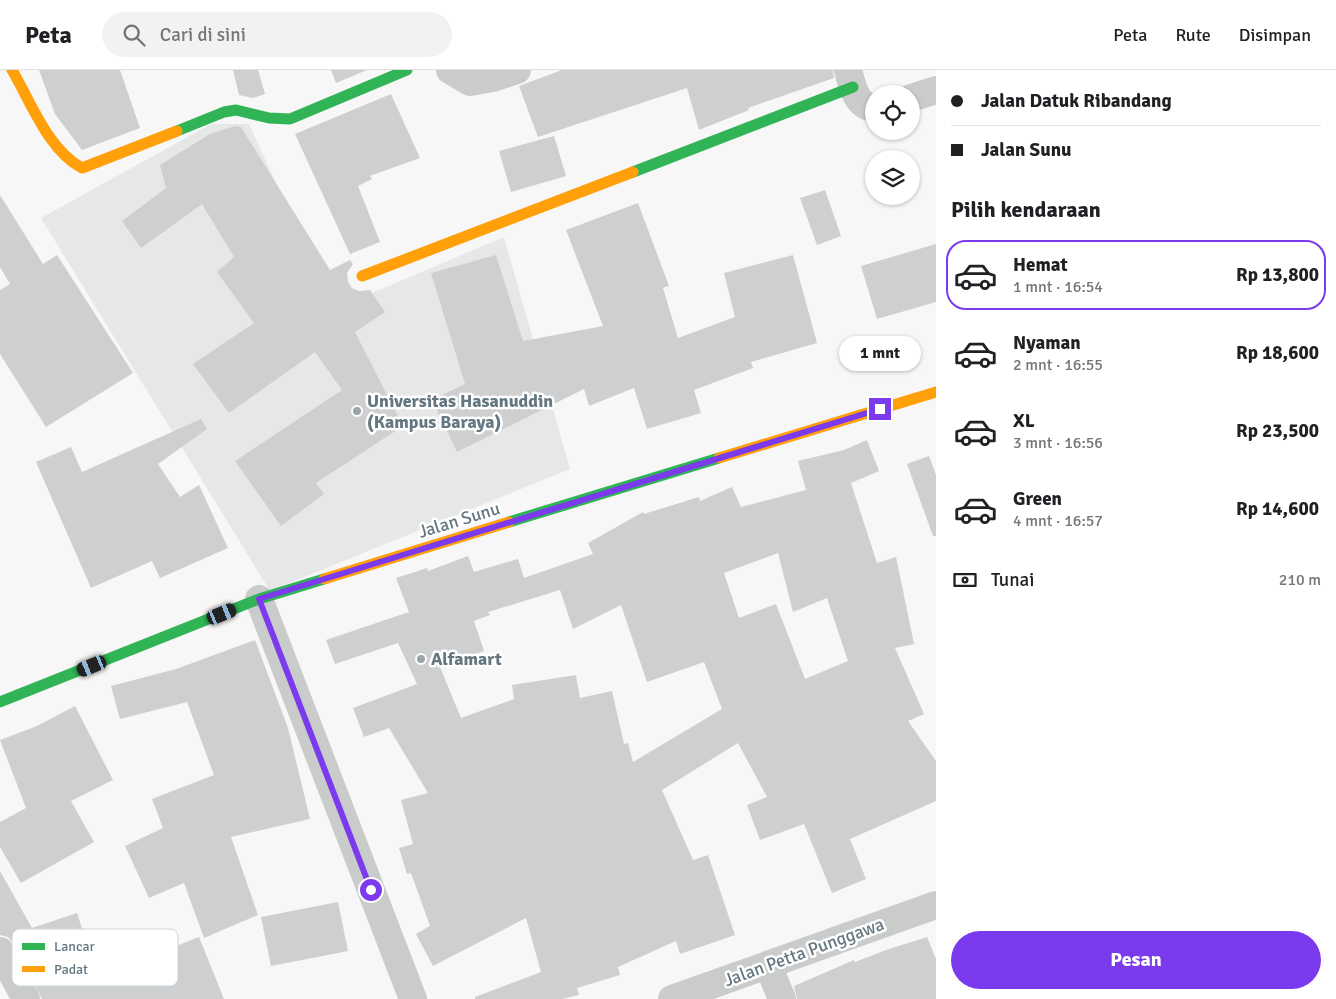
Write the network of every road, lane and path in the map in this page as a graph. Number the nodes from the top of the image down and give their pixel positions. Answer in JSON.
{"nodes":[{"id":1,"x":12,"y":70,"type":"edge"},
{"id":2,"x":407,"y":70,"type":"edge"},
{"id":3,"x":450,"y":70,"type":"edge"},
{"id":4,"x":517,"y":70,"type":"edge"},
{"id":5,"x":850,"y":78,"type":"edge"},
{"id":6,"x":936,"y":90,"type":"edge"},
{"id":7,"x":920,"y":95,"type":"edge"},
{"id":8,"x":865,"y":105,"type":"edge"},
{"id":9,"x":362,"y":276,"type":"dead end"},
{"id":10,"x":936,"y":392,"type":"edge"},
{"id":11,"x":259,"y":599,"type":"junction"},
{"id":12,"x":0,"y":702,"type":"edge"},
{"id":13,"x":934,"y":912,"type":"edge"},
{"id":14,"x":0,"y":951,"type":"edge"},
{"id":15,"x":768,"y":965,"type":"junction"},
{"id":16,"x":12,"y":973,"type":"edge"},
{"id":17,"x":19,"y":986,"type":"edge"},
{"id":18,"x":26,"y":999,"type":"edge"},
{"id":19,"x":413,"y":999,"type":"edge"},
{"id":20,"x":672,"y":999,"type":"edge"},
{"id":21,"x":782,"y":999,"type":"edge"}],
"edges":[{"from":1,"to":2,"type":"street"},
{"from":3,"to":4,"type":"street"},
{"from":5,"to":8,"type":"street"},
{"from":5,"to":9,"type":"street"},
{"from":6,"to":7,"type":"street"},
{"from":10,"to":11,"type":"street","name":"Jalan Sunu"},
{"from":11,"to":12,"type":"street","name":"Jalan Sunu"},
{"from":11,"to":19,"type":"street"},
{"from":13,"to":15,"type":"street","name":"Jalan Petta Punggawa"},
{"from":14,"to":16,"type":"street"},
{"from":15,"to":20,"type":"street","name":"Jalan Petta Punggawa"},
{"from":15,"to":21,"type":"street"},
{"from":17,"to":18,"type":"street"}]}
